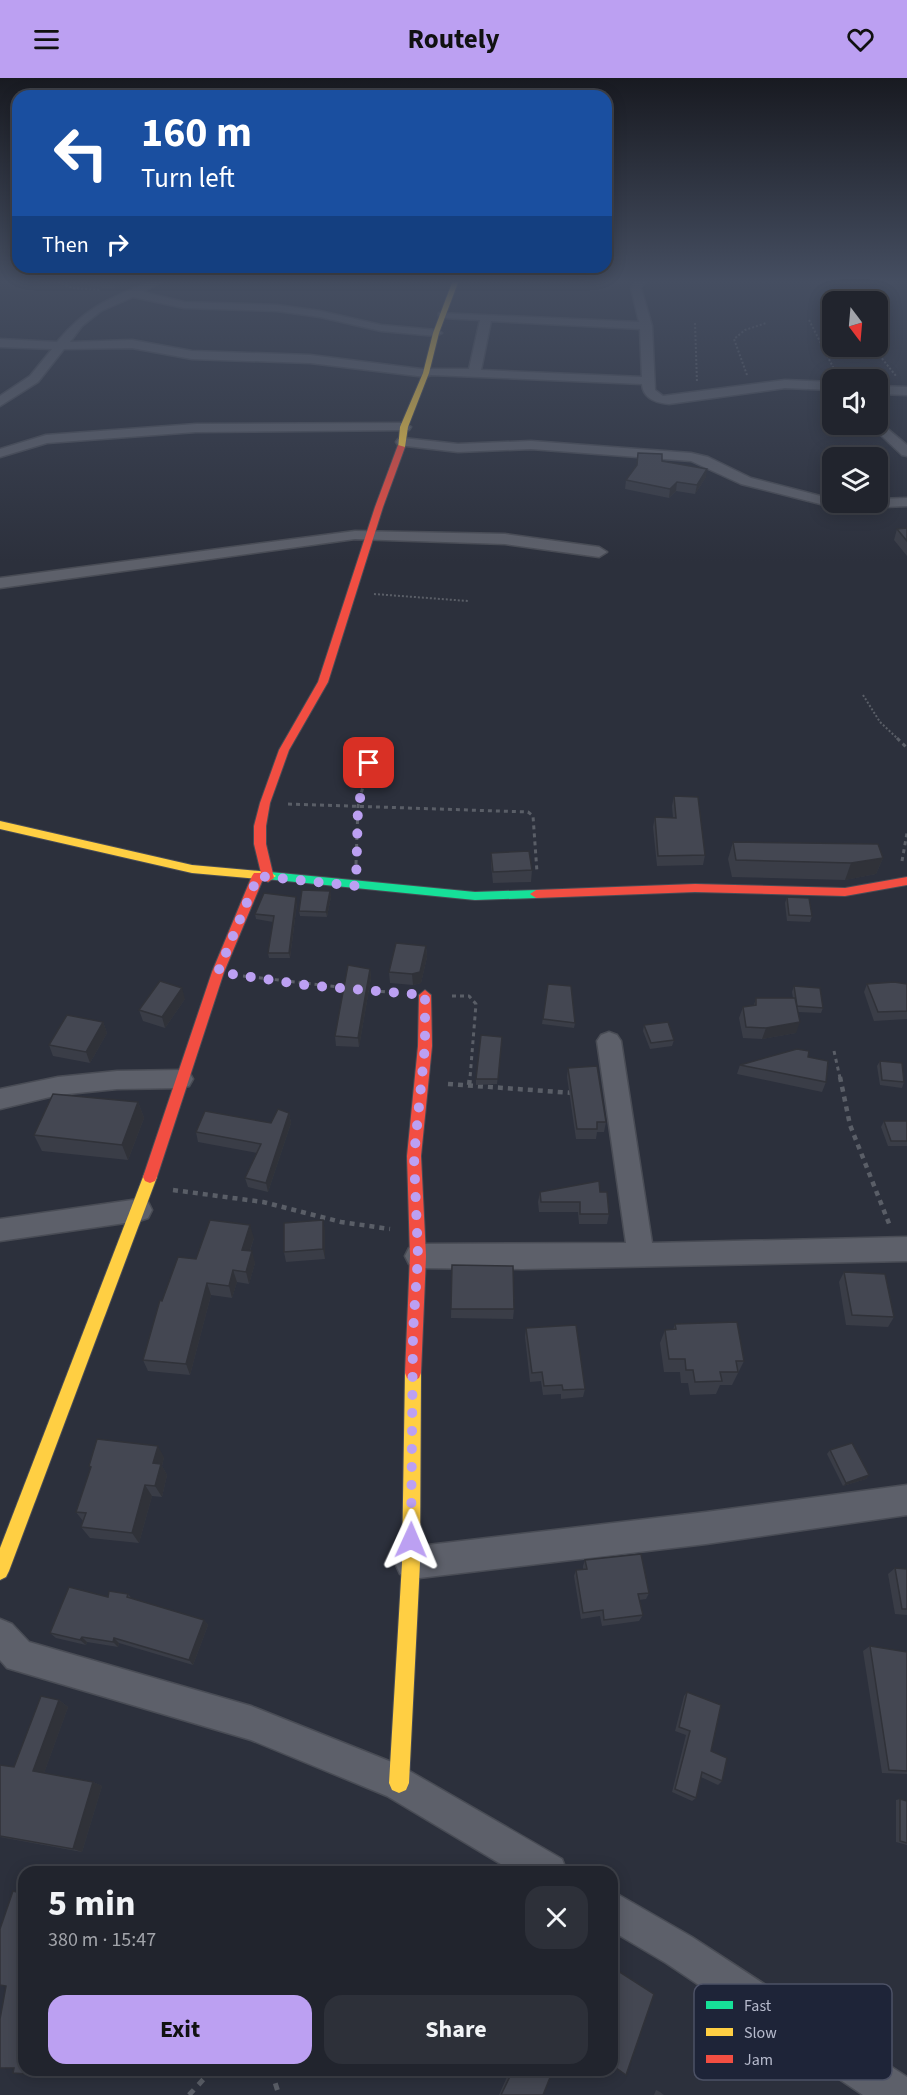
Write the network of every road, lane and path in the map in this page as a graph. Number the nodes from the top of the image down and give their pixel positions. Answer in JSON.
{"nodes":[{"id":1,"x":38,"y":374,"type":"edge"},
{"id":2,"x":425,"y":374,"type":"edge"},
{"id":3,"x":515,"y":374,"type":"edge"},
{"id":4,"x":648,"y":374,"type":"edge"},
{"id":5,"x":696,"y":374,"type":"edge"},
{"id":6,"x":747,"y":374,"type":"edge"},
{"id":7,"x":894,"y":374,"type":"edge"},
{"id":8,"x":648,"y":381,"type":"junction"},
{"id":9,"x":822,"y":381,"type":"edge"},
{"id":10,"x":752,"y":387,"type":"junction"},
{"id":11,"x":888,"y":390,"type":"edge"},
{"id":12,"x":907,"y":391,"type":"edge"},
{"id":13,"x":697,"y":396,"type":"junction"},
{"id":14,"x":0,"y":402,"type":"edge"},
{"id":15,"x":404,"y":427,"type":"junction"},
{"id":16,"x":888,"y":435,"type":"edge"},
{"id":17,"x":403,"y":442,"type":"junction"},
{"id":18,"x":907,"y":452,"type":"edge"},
{"id":19,"x":0,"y":453,"type":"edge"},
{"id":20,"x":907,"y":502,"type":"edge"},
{"id":21,"x":371,"y":537,"type":"junction"},
{"id":22,"x":599,"y":552,"type":"dead end"},
{"id":23,"x":0,"y":583,"type":"edge"},
{"id":24,"x":353,"y":593,"type":"junction"},
{"id":25,"x":468,"y":601,"type":"dead end"},
{"id":26,"x":863,"y":695,"type":"dead end"},
{"id":27,"x":907,"y":748,"type":"edge"},
{"id":28,"x":369,"y":763,"type":"dead end"},
{"id":29,"x":265,"y":803,"type":"junction"},
{"id":30,"x":358,"y":806,"type":"junction"},
{"id":31,"x":0,"y":825,"type":"edge"},
{"id":32,"x":263,"y":877,"type":"junction"},
{"id":33,"x":907,"y":881,"type":"edge"},
{"id":34,"x":356,"y":886,"type":"junction"},
{"id":35,"x":538,"y":894,"type":"junction"},
{"id":36,"x":218,"y":972,"type":"junction"},
{"id":37,"x":425,"y":995,"type":"junction"},
{"id":38,"x":609,"y":1041,"type":"dead end"},
{"id":39,"x":834,"y":1051,"type":"dead end"},
{"id":40,"x":181,"y":1079,"type":"junction"},
{"id":41,"x":421,"y":1081,"type":"junction"},
{"id":42,"x":469,"y":1085,"type":"junction"},
{"id":43,"x":616,"y":1092,"type":"junction"},
{"id":44,"x":0,"y":1099,"type":"edge"},
{"id":45,"x":142,"y":1198,"type":"junction"},
{"id":46,"x":0,"y":1230,"type":"edge"},
{"id":47,"x":418,"y":1245,"type":"junction"},
{"id":48,"x":903,"y":1249,"type":"edge"},
{"id":49,"x":641,"y":1255,"type":"junction"},
{"id":50,"x":907,"y":1500,"type":"edge"},
{"id":51,"x":411,"y":1563,"type":"junction"},
{"id":52,"x":0,"y":1571,"type":"edge"},
{"id":53,"x":0,"y":1636,"type":"edge"},
{"id":54,"x":399,"y":1782,"type":"junction"},
{"id":55,"x":539,"y":1866,"type":"edge"},
{"id":56,"x":618,"y":1914,"type":"edge"},
{"id":57,"x":730,"y":1984,"type":"edge"},
{"id":58,"x":206,"y":2076,"type":"edge"},
{"id":59,"x":273,"y":2076,"type":"edge"},
{"id":60,"x":876,"y":2080,"type":"edge"},
{"id":61,"x":189,"y":2095,"type":"edge"},
{"id":62,"x":279,"y":2095,"type":"edge"},
{"id":63,"x":899,"y":2095,"type":"edge"}],
"edges":[{"from":1,"to":14,"type":"street"},
{"from":2,"to":15,"type":"street"},
{"from":3,"to":8,"type":"street"},
{"from":4,"to":8,"type":"street"},
{"from":5,"to":13,"type":"path"},
{"from":6,"to":10,"type":"path"},
{"from":7,"to":12,"type":"path"},
{"from":8,"to":13,"type":"street"},
{"from":9,"to":10,"type":"street"},
{"from":10,"to":13,"type":"street"},
{"from":11,"to":12,"type":"street"},
{"from":15,"to":17,"type":"street"},
{"from":15,"to":19,"type":"street"},
{"from":16,"to":18,"type":"street"},
{"from":17,"to":20,"type":"street"},
{"from":17,"to":21,"type":"street"},
{"from":21,"to":22,"type":"street"},
{"from":21,"to":23,"type":"street"},
{"from":21,"to":24,"type":"street"},
{"from":24,"to":25,"type":"path"},
{"from":24,"to":29,"type":"street"},
{"from":26,"to":27,"type":"path"},
{"from":28,"to":30,"type":"path"},
{"from":29,"to":30,"type":"path"},
{"from":29,"to":32,"type":"street"},
{"from":30,"to":34,"type":"path"},
{"from":30,"to":35,"type":"path"},
{"from":31,"to":32,"type":"street"},
{"from":32,"to":34,"type":"street"},
{"from":32,"to":36,"type":"street"},
{"from":33,"to":35,"type":"street"},
{"from":34,"to":35,"type":"street"},
{"from":36,"to":37,"type":"path"},
{"from":36,"to":40,"type":"street"},
{"from":37,"to":41,"type":"street"},
{"from":37,"to":42,"type":"path"},
{"from":38,"to":43,"type":"street"},
{"from":39,"to":48,"type":"path"},
{"from":40,"to":44,"type":"street"},
{"from":40,"to":45,"type":"street"},
{"from":41,"to":42,"type":"path"},
{"from":41,"to":47,"type":"street"},
{"from":42,"to":43,"type":"path"},
{"from":43,"to":49,"type":"street"},
{"from":45,"to":46,"type":"street"},
{"from":45,"to":47,"type":"path"},
{"from":45,"to":52,"type":"street"},
{"from":47,"to":49,"type":"street"},
{"from":47,"to":51,"type":"street"},
{"from":48,"to":49,"type":"street"},
{"from":50,"to":51,"type":"street"},
{"from":51,"to":54,"type":"street"},
{"from":53,"to":54,"type":"street"},
{"from":54,"to":55,"type":"street"},
{"from":56,"to":57,"type":"street"},
{"from":58,"to":61,"type":"path"},
{"from":59,"to":62,"type":"path"},
{"from":60,"to":63,"type":"street"}]}
